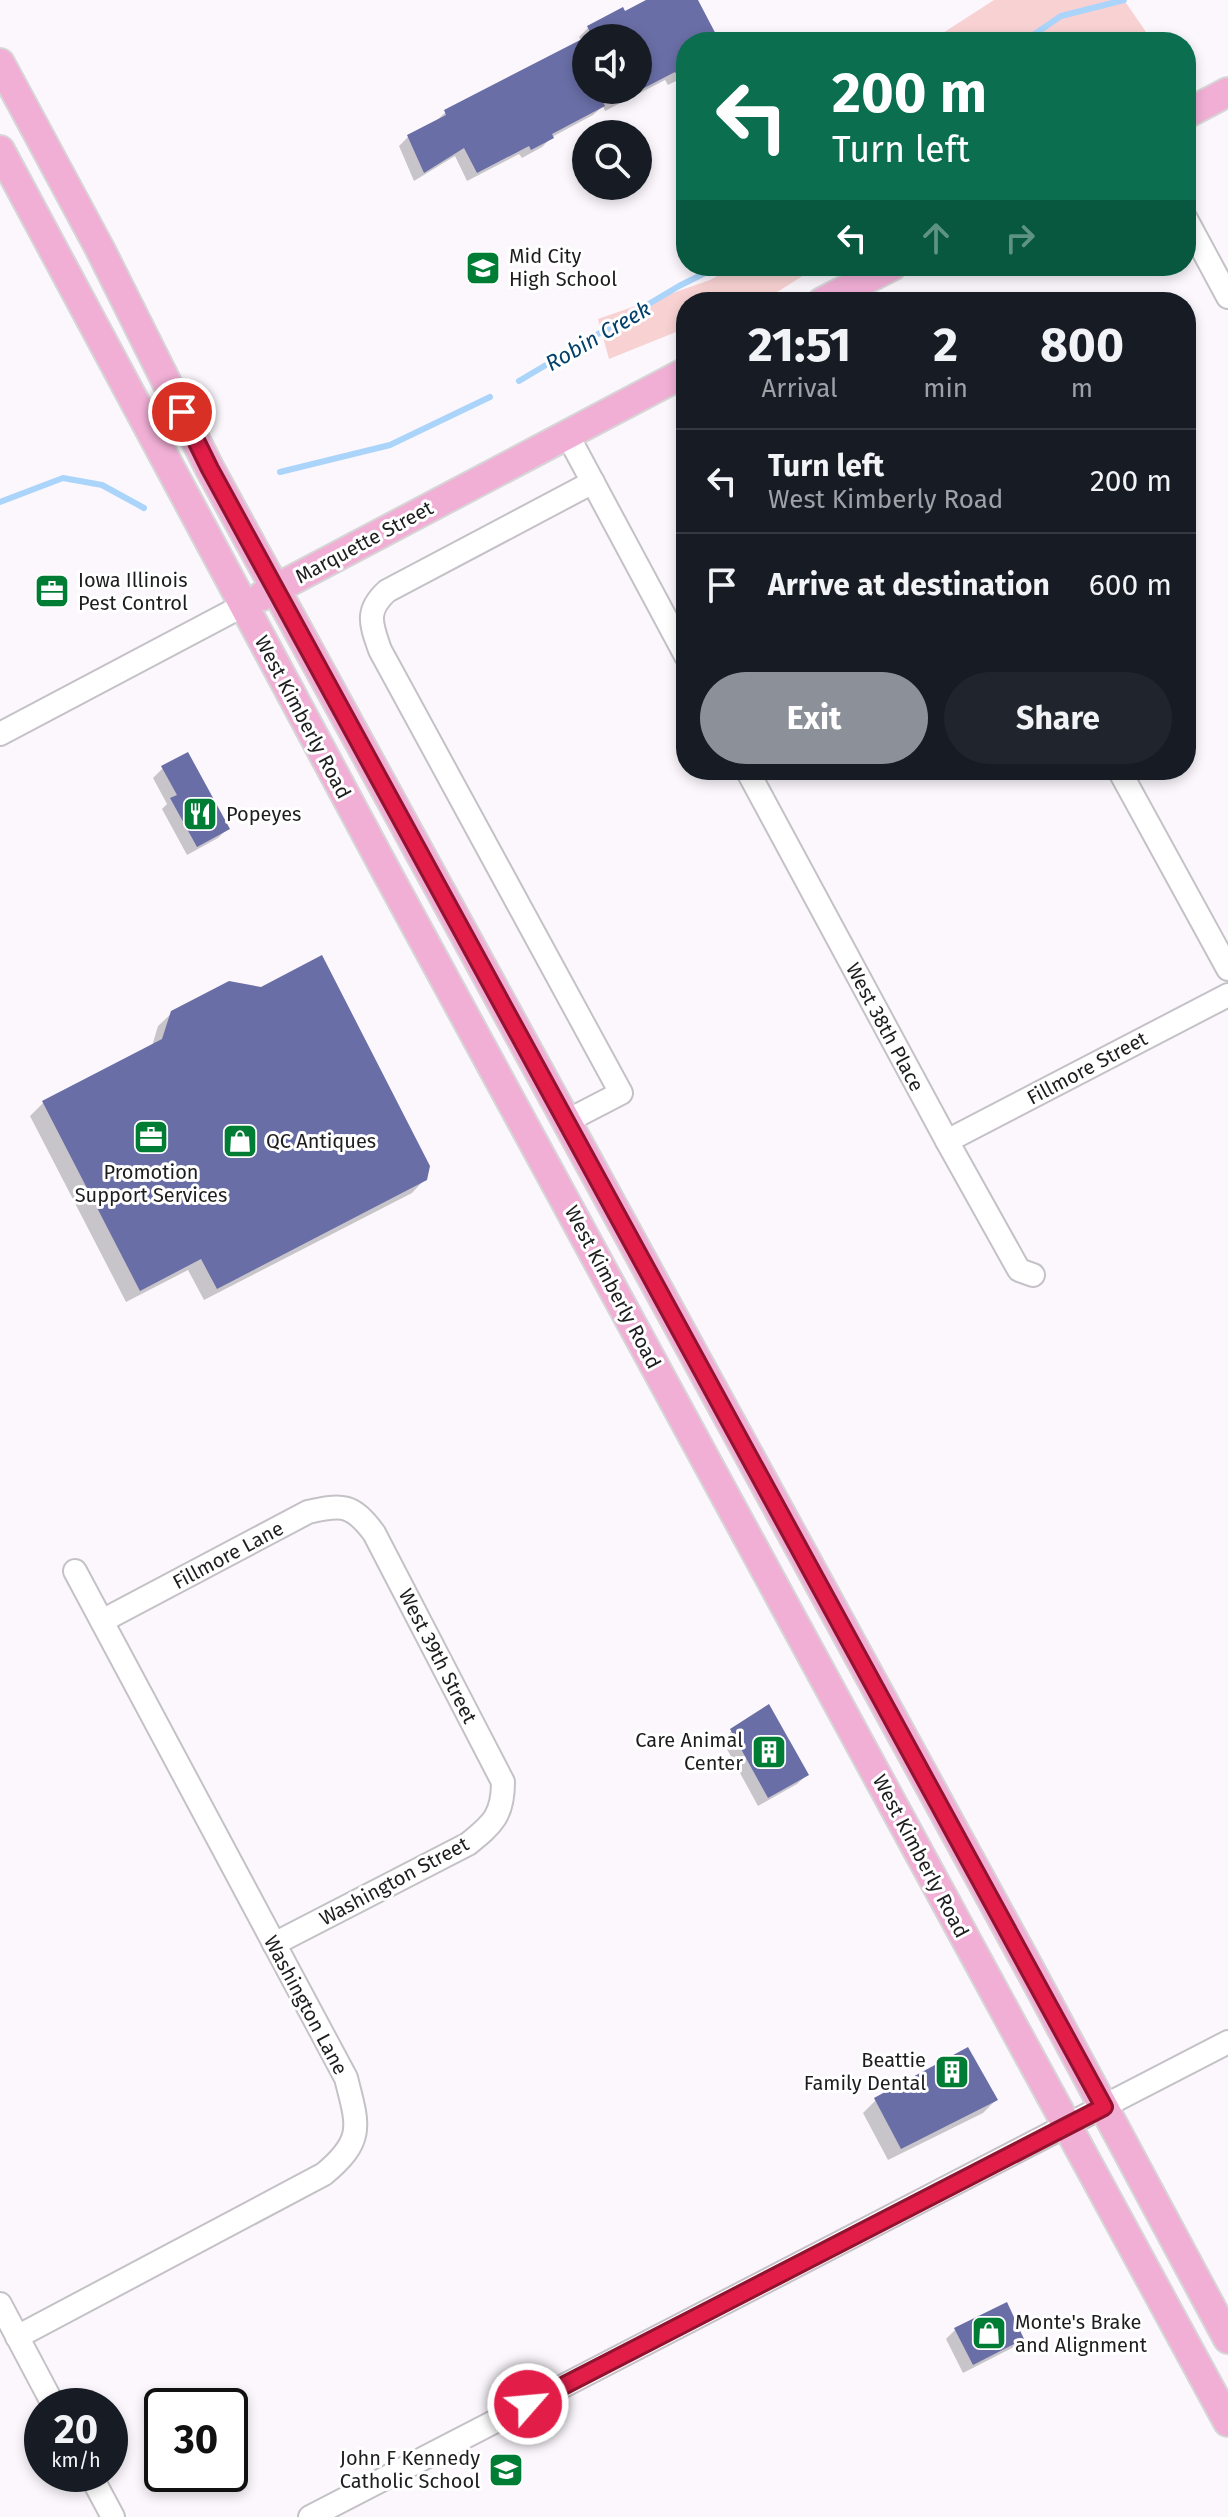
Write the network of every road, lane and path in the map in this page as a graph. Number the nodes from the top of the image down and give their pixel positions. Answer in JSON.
{"nodes":[{"id":1,"x":2,"y":68,"type":"edge"},
{"id":2,"x":1228,"y":92,"type":"edge"},
{"id":3,"x":1196,"y":109,"type":"edge"},
{"id":4,"x":0,"y":150,"type":"edge"},
{"id":5,"x":1196,"y":238,"type":"edge"},
{"id":6,"x":880,"y":276,"type":"edge"},
{"id":7,"x":860,"y":292,"type":"edge"},
{"id":8,"x":1228,"y":297,"type":"edge"},
{"id":9,"x":676,"y":377,"type":"edge"},
{"id":10,"x":567,"y":434,"type":"junction"},
{"id":11,"x":593,"y":482,"type":"junction"},
{"id":12,"x":276,"y":588,"type":"junction"},
{"id":13,"x":244,"y":605,"type":"junction"},
{"id":14,"x":676,"y":637,"type":"edge"},
{"id":15,"x":0,"y":734,"type":"edge"},
{"id":16,"x":752,"y":780,"type":"edge"},
{"id":17,"x":1124,"y":780,"type":"edge"},
{"id":18,"x":1228,"y":969,"type":"edge"},
{"id":19,"x":1228,"y":995,"type":"edge"},
{"id":20,"x":567,"y":1121,"type":"junction"},
{"id":21,"x":947,"y":1141,"type":"junction"},
{"id":22,"x":1033,"y":1275,"type":"dead end"},
{"id":23,"x":359,"y":1512,"type":"joint"},
{"id":24,"x":75,"y":1571,"type":"dead end"},
{"id":25,"x":102,"y":1621,"type":"junction"},
{"id":26,"x":503,"y":1805,"type":"joint"},
{"id":27,"x":274,"y":1944,"type":"junction"},
{"id":28,"x":1228,"y":2042,"type":"edge"},
{"id":29,"x":1104,"y":2107,"type":"junction"},
{"id":30,"x":1068,"y":2127,"type":"junction"},
{"id":31,"x":0,"y":2304,"type":"edge"},
{"id":32,"x":17,"y":2337,"type":"junction"},
{"id":33,"x":1228,"y":2339,"type":"edge"},
{"id":34,"x":44,"y":2388,"type":"edge"},
{"id":35,"x":1228,"y":2422,"type":"edge"},
{"id":36,"x":100,"y":2492,"type":"edge"},
{"id":37,"x":113,"y":2517,"type":"edge"},
{"id":38,"x":310,"y":2517,"type":"edge"}],
"edges":[{"from":1,"to":12,"type":"main road","name":"West Kimberly Road"},
{"from":2,"to":3,"type":"main road"},
{"from":4,"to":13,"type":"main road","name":"West Kimberly Road"},
{"from":5,"to":8,"type":"street"},
{"from":6,"to":7,"type":"main road"},
{"from":9,"to":10,"type":"main road","name":"Marquette Street"},
{"from":10,"to":11,"type":"street"},
{"from":10,"to":12,"type":"main road","name":"Marquette Street"},
{"from":11,"to":14,"type":"street"},
{"from":11,"to":20,"type":"street"},
{"from":12,"to":13,"type":"main road","name":"Marquette Street"},
{"from":12,"to":20,"type":"main road","name":"West Kimberly Road"},
{"from":13,"to":15,"type":"street","name":"Marquette Street"},
{"from":13,"to":30,"type":"main road","name":"West Kimberly Road"},
{"from":16,"to":21,"type":"street","name":"West 38th Place"},
{"from":17,"to":18,"type":"street"},
{"from":19,"to":21,"type":"street","name":"Fillmore Street"},
{"from":20,"to":29,"type":"main road","name":"West Kimberly Road"},
{"from":21,"to":22,"type":"street","name":"West 38th Place"},
{"from":23,"to":25,"type":"street","name":"Fillmore Lane"},
{"from":23,"to":26,"type":"street","name":"West 39th Street"},
{"from":24,"to":25,"type":"street","name":"Washington Lane"},
{"from":25,"to":27,"type":"street","name":"Washington Lane"},
{"from":26,"to":27,"type":"street","name":"Washington Street"},
{"from":27,"to":32,"type":"street","name":"Washington Lane"},
{"from":28,"to":29,"type":"street"},
{"from":29,"to":30,"type":"street"},
{"from":29,"to":33,"type":"main road","name":"West Kimberly Road"},
{"from":30,"to":35,"type":"main road","name":"West Kimberly Road"},
{"from":30,"to":38,"type":"street"},
{"from":31,"to":32,"type":"street"},
{"from":32,"to":34,"type":"street"},
{"from":36,"to":37,"type":"street"}]}
